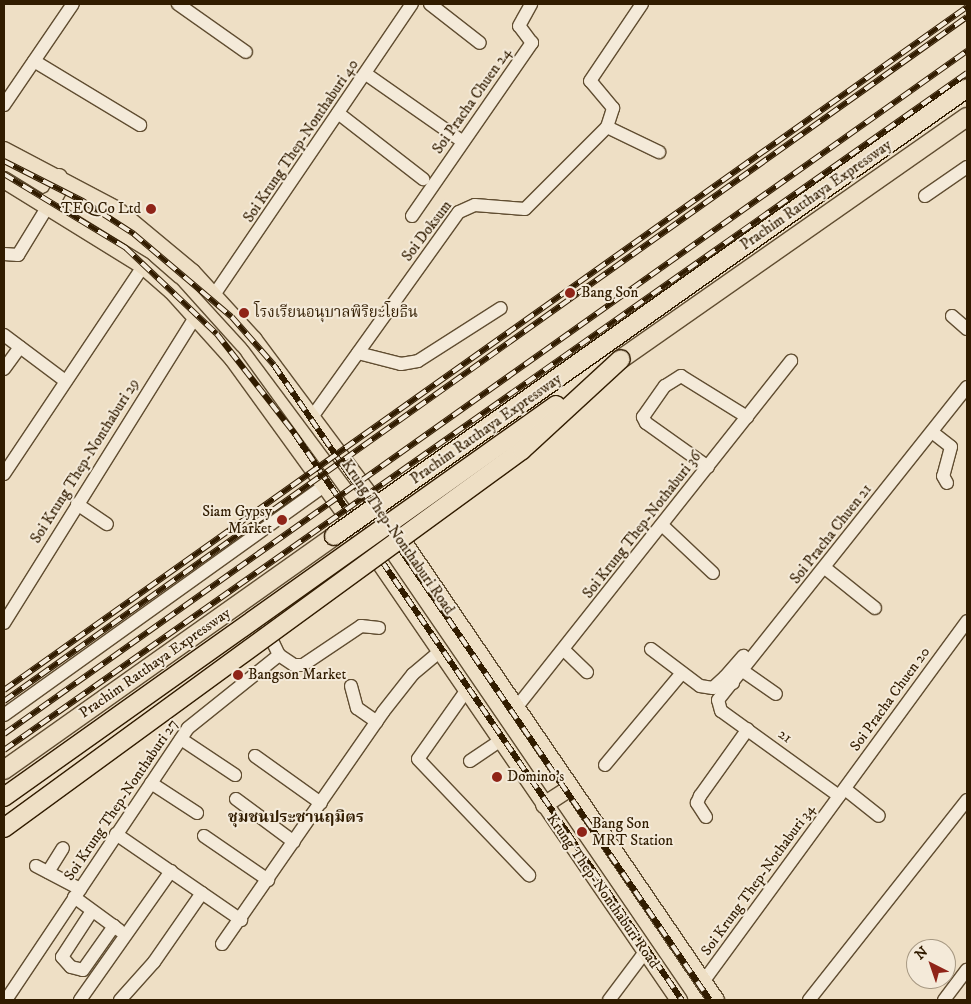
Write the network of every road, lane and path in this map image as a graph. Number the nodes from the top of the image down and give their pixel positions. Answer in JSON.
{"nodes":[{"id":1,"x":73,"y":4,"type":"edge"},
{"id":2,"x":178,"y":4,"type":"edge"},
{"id":3,"x":412,"y":4,"type":"edge"},
{"id":4,"x":430,"y":4,"type":"edge"},
{"id":5,"x":531,"y":4,"type":"edge"},
{"id":6,"x":642,"y":4,"type":"edge"},
{"id":7,"x":480,"y":43,"type":"dead end"},
{"id":8,"x":246,"y":52,"type":"dead end"},
{"id":9,"x":34,"y":61,"type":"junction"},
{"id":10,"x":366,"y":74,"type":"junction"},
{"id":11,"x":967,"y":88,"type":"edge"},
{"id":12,"x":4,"y":105,"type":"edge"},
{"id":13,"x":338,"y":113,"type":"junction"},
{"id":14,"x":967,"y":117,"type":"edge"},
{"id":15,"x":140,"y":125,"type":"dead end"},
{"id":16,"x":967,"y":126,"type":"edge"},
{"id":17,"x":607,"y":127,"type":"junction"},
{"id":18,"x":463,"y":142,"type":"junction"},
{"id":19,"x":4,"y":150,"type":"edge"},
{"id":20,"x":659,"y":152,"type":"dead end"},
{"id":21,"x":967,"y":167,"type":"edge"},
{"id":22,"x":59,"y":177,"type":"junction"},
{"id":23,"x":423,"y":179,"type":"dead end"},
{"id":24,"x":4,"y":180,"type":"edge"},
{"id":25,"x":925,"y":196,"type":"dead end"},
{"id":26,"x":46,"y":204,"type":"junction"},
{"id":27,"x":412,"y":216,"type":"dead end"},
{"id":28,"x":4,"y":254,"type":"edge"},
{"id":29,"x":143,"y":266,"type":"junction"},
{"id":30,"x":214,"y":295,"type":"junction"},
{"id":31,"x":501,"y":308,"type":"dead end"},
{"id":32,"x":195,"y":316,"type":"junction"},
{"id":33,"x":952,"y":316,"type":"dead end"},
{"id":34,"x":967,"y":329,"type":"edge"},
{"id":35,"x":4,"y":335,"type":"edge"},
{"id":36,"x":20,"y":347,"type":"junction"},
{"id":37,"x":358,"y":353,"type":"junction"},
{"id":38,"x":621,"y":359,"type":"junction"},
{"id":39,"x":791,"y":361,"type":"dead end"},
{"id":40,"x":4,"y":369,"type":"edge"},
{"id":41,"x":64,"y":380,"type":"junction"},
{"id":42,"x":967,"y":387,"type":"edge"},
{"id":43,"x":312,"y":417,"type":"junction"},
{"id":44,"x":747,"y":417,"type":"junction"},
{"id":45,"x":932,"y":432,"type":"junction"},
{"id":46,"x":708,"y":467,"type":"junction"},
{"id":47,"x":4,"y":474,"type":"edge"},
{"id":48,"x":947,"y":483,"type":"dead end"},
{"id":49,"x":325,"y":485,"type":"junction"},
{"id":50,"x":77,"y":504,"type":"junction"},
{"id":51,"x":107,"y":524,"type":"dead end"},
{"id":52,"x":662,"y":525,"type":"junction"},
{"id":53,"x":394,"y":528,"type":"junction"},
{"id":54,"x":367,"y":544,"type":"junction"},
{"id":55,"x":825,"y":568,"type":"junction"},
{"id":56,"x":713,"y":572,"type":"dead end"},
{"id":57,"x":875,"y":608,"type":"dead end"},
{"id":58,"x":259,"y":612,"type":"junction"},
{"id":59,"x":967,"y":621,"type":"edge"},
{"id":60,"x":4,"y":623,"type":"edge"},
{"id":61,"x":379,"y":628,"type":"dead end"},
{"id":62,"x":651,"y":649,"type":"dead end"},
{"id":63,"x":564,"y":650,"type":"junction"},
{"id":64,"x":439,"y":652,"type":"junction"},
{"id":65,"x":279,"y":655,"type":"junction"},
{"id":66,"x":743,"y":656,"type":"dead end"},
{"id":67,"x":743,"y":671,"type":"junction"},
{"id":68,"x":587,"y":672,"type":"dead end"},
{"id":69,"x":682,"y":673,"type":"junction"},
{"id":70,"x":729,"y":680,"type":"junction"},
{"id":71,"x":351,"y":686,"type":"dead end"},
{"id":72,"x":466,"y":691,"type":"junction"},
{"id":73,"x":776,"y":694,"type":"dead end"},
{"id":74,"x":718,"y":700,"type":"joint"},
{"id":75,"x":516,"y":708,"type":"junction"},
{"id":76,"x":4,"y":715,"type":"edge"},
{"id":77,"x":377,"y":722,"type":"junction"},
{"id":78,"x":748,"y":729,"type":"junction"},
{"id":79,"x":181,"y":738,"type":"junction"},
{"id":80,"x":500,"y":741,"type":"junction"},
{"id":81,"x":255,"y":756,"type":"dead end"},
{"id":82,"x":470,"y":761,"type":"dead end"},
{"id":83,"x":605,"y":765,"type":"dead end"},
{"id":84,"x":4,"y":770,"type":"edge"},
{"id":85,"x":235,"y":775,"type":"dead end"},
{"id":86,"x":151,"y":783,"type":"junction"},
{"id":87,"x":570,"y":788,"type":"junction"},
{"id":88,"x":842,"y":792,"type":"junction"},
{"id":89,"x":4,"y":793,"type":"edge"},
{"id":90,"x":4,"y":797,"type":"edge"},
{"id":91,"x":236,"y":800,"type":"dead end"},
{"id":92,"x":967,"y":800,"type":"edge"},
{"id":93,"x":320,"y":803,"type":"junction"},
{"id":94,"x":544,"y":805,"type":"junction"},
{"id":95,"x":197,"y":813,"type":"dead end"},
{"id":96,"x":879,"y":816,"type":"dead end"},
{"id":97,"x":706,"y":817,"type":"dead end"},
{"id":98,"x":4,"y":828,"type":"edge"},
{"id":99,"x":116,"y":834,"type":"junction"},
{"id":100,"x":204,"y":836,"type":"dead end"},
{"id":101,"x":294,"y":842,"type":"junction"},
{"id":102,"x":63,"y":848,"type":"dead end"},
{"id":103,"x":36,"y":866,"type":"dead end"},
{"id":104,"x":48,"y":872,"type":"junction"},
{"id":105,"x":171,"y":872,"type":"junction"},
{"id":106,"x":529,"y":875,"type":"dead end"},
{"id":107,"x":268,"y":880,"type":"junction"},
{"id":108,"x":77,"y":893,"type":"junction"},
{"id":109,"x":202,"y":893,"type":"junction"},
{"id":110,"x":92,"y":910,"type":"junction"},
{"id":111,"x":241,"y":920,"type":"junction"},
{"id":112,"x":114,"y":926,"type":"junction"},
{"id":113,"x":126,"y":934,"type":"junction"},
{"id":114,"x":222,"y":944,"type":"dead end"},
{"id":115,"x":645,"y":952,"type":"junction"},
{"id":116,"x":967,"y":970,"type":"edge"},
{"id":117,"x":703,"y":982,"type":"junction"},
{"id":118,"x":6,"y":1000,"type":"edge"},
{"id":119,"x":80,"y":1000,"type":"edge"},
{"id":120,"x":120,"y":1000,"type":"edge"},
{"id":121,"x":609,"y":1000,"type":"edge"},
{"id":122,"x":679,"y":1000,"type":"edge"},
{"id":123,"x":716,"y":1000,"type":"edge"},
{"id":124,"x":809,"y":1000,"type":"edge"},
{"id":125,"x":944,"y":1000,"type":"edge"}],
"edges":[{"from":1,"to":9,"type":"street"},
{"from":2,"to":8,"type":"street"},
{"from":3,"to":10,"type":"street","name":"Soi Krung Thep-Nonthaburi 40"},
{"from":4,"to":7,"type":"street"},
{"from":5,"to":18,"type":"street","name":"Soi Pracha Chuen 24"},
{"from":6,"to":17,"type":"street"},
{"from":9,"to":12,"type":"street"},
{"from":9,"to":15,"type":"street"},
{"from":10,"to":13,"type":"street","name":"Soi Krung Thep-Nonthaburi 40"},
{"from":10,"to":18,"type":"street"},
{"from":11,"to":84,"type":"highway","name":"Prachim Ratthaya Expressway","bridge":true},
{"from":13,"to":23,"type":"street"},
{"from":13,"to":30,"type":"street","name":"Soi Krung Thep-Nonthaburi 40"},
{"from":14,"to":38,"type":"highway","name":"Prachim Ratthaya Expressway"},
{"from":16,"to":53,"type":"street"},
{"from":17,"to":20,"type":"street"},
{"from":17,"to":37,"type":"street","name":"Soi Doksum"},
{"from":18,"to":27,"type":"street","name":"Soi Pracha Chuen 24"},
{"from":19,"to":22,"type":"main road","name":"Krung Thep-Nonthaburi Road"},
{"from":21,"to":25,"type":"street"},
{"from":22,"to":26,"type":"main road"},
{"from":22,"to":30,"type":"main road","name":"Krung Thep-Nonthaburi Road"},
{"from":24,"to":26,"type":"main road","name":"Krung Thep-Nonthaburi Road"},
{"from":26,"to":28,"type":"street"},
{"from":26,"to":29,"type":"main road","name":"Krung Thep-Nonthaburi Road"},
{"from":29,"to":32,"type":"main road","name":"Krung Thep-Nonthaburi Road"},
{"from":29,"to":41,"type":"street"},
{"from":30,"to":43,"type":"main road","name":"Krung Thep-Nonthaburi Road"},
{"from":31,"to":37,"type":"street"},
{"from":32,"to":49,"type":"main road","name":"Krung Thep-Nonthaburi Road"},
{"from":32,"to":50,"type":"street","name":"Soi Krung Thep-Nonthaburi 29"},
{"from":33,"to":34,"type":"street"},
{"from":35,"to":36,"type":"street"},
{"from":36,"to":40,"type":"street"},
{"from":36,"to":41,"type":"street"},
{"from":37,"to":43,"type":"street","name":"Soi Doksum"},
{"from":38,"to":90,"type":"highway","name":"Prachim Ratthaya Expressway","bridge":true},
{"from":38,"to":98,"type":"highway","bridge":true},
{"from":39,"to":44,"type":"street","name":"Soi Krung Thep-Nothaburi 36"},
{"from":41,"to":47,"type":"street"},
{"from":42,"to":45,"type":"street","name":"Soi Pracha Chuen 21"},
{"from":43,"to":53,"type":"main road","name":"Krung Thep-Nonthaburi Road"},
{"from":44,"to":46,"type":"street","name":"Soi Krung Thep-Nothaburi 36"},
{"from":44,"to":46,"type":"street"},
{"from":45,"to":48,"type":"street"},
{"from":45,"to":55,"type":"street","name":"Soi Pracha Chuen 21"},
{"from":46,"to":52,"type":"street","name":"Soi Krung Thep-Nothaburi 36"},
{"from":49,"to":54,"type":"main road","name":"Krung Thep-Nonthaburi Road"},
{"from":49,"to":76,"type":"street"},
{"from":50,"to":51,"type":"street"},
{"from":50,"to":60,"type":"street","name":"Soi Krung Thep-Nonthaburi 29"},
{"from":52,"to":56,"type":"street"},
{"from":52,"to":63,"type":"street","name":"Soi Krung Thep-Nothaburi 36"},
{"from":53,"to":54,"type":"main road"},
{"from":53,"to":75,"type":"main road","name":"Krung Thep-Nonthaburi Road"},
{"from":54,"to":58,"type":"main road"},
{"from":54,"to":64,"type":"main road","name":"Krung Thep-Nonthaburi Road"},
{"from":55,"to":57,"type":"street"},
{"from":55,"to":67,"type":"street","name":"Soi Pracha Chuen 21"},
{"from":58,"to":65,"type":"street"},
{"from":58,"to":89,"type":"main road"},
{"from":59,"to":88,"type":"street","name":"Soi Pracha Chuen 20"},
{"from":61,"to":65,"type":"street"},
{"from":62,"to":69,"type":"street"},
{"from":63,"to":68,"type":"street"},
{"from":63,"to":75,"type":"street","name":"Soi Krung Thep-Nothaburi 36"},
{"from":64,"to":72,"type":"main road","name":"Krung Thep-Nonthaburi Road"},
{"from":64,"to":77,"type":"street"},
{"from":65,"to":79,"type":"street","name":"Soi Krung Thep-Nonthaburi 27"},
{"from":66,"to":70,"type":"street"},
{"from":67,"to":70,"type":"street","name":"Soi Pracha Chuen 21"},
{"from":67,"to":73,"type":"street"},
{"from":69,"to":70,"type":"street"},
{"from":69,"to":83,"type":"street"},
{"from":70,"to":74,"type":"street","name":"Soi Pracha Chuen 21"},
{"from":71,"to":77,"type":"street"},
{"from":72,"to":80,"type":"main road","name":"Krung Thep-Nonthaburi Road"},
{"from":72,"to":106,"type":"street"},
{"from":74,"to":78,"type":"street","name":"21"},
{"from":75,"to":87,"type":"main road","name":"Krung Thep-Nonthaburi Road"},
{"from":77,"to":93,"type":"street"},
{"from":78,"to":88,"type":"street","name":"21"},
{"from":78,"to":97,"type":"street"},
{"from":79,"to":85,"type":"street"},
{"from":79,"to":86,"type":"street","name":"Soi Krung Thep-Nonthaburi 27"},
{"from":80,"to":82,"type":"street"},
{"from":80,"to":94,"type":"main road","name":"Krung Thep-Nonthaburi Road"},
{"from":81,"to":93,"type":"street"},
{"from":86,"to":95,"type":"street"},
{"from":86,"to":99,"type":"street","name":"Soi Krung Thep-Nonthaburi 27"},
{"from":87,"to":94,"type":"main road"},
{"from":87,"to":117,"type":"main road","name":"Krung Thep-Nonthaburi Road"},
{"from":88,"to":96,"type":"street","name":"21"},
{"from":88,"to":117,"type":"street","name":"Soi Krung Thep-Nothaburi 34"},
{"from":91,"to":101,"type":"street"},
{"from":92,"to":124,"type":"street"},
{"from":93,"to":101,"type":"street"},
{"from":94,"to":115,"type":"main road","name":"Krung Thep-Nonthaburi Road"},
{"from":99,"to":105,"type":"street"},
{"from":99,"to":108,"type":"street","name":"Soi Krung Thep-Nonthaburi 27"},
{"from":100,"to":107,"type":"street"},
{"from":101,"to":107,"type":"street"},
{"from":102,"to":104,"type":"street"},
{"from":103,"to":104,"type":"street"},
{"from":104,"to":108,"type":"street"},
{"from":105,"to":109,"type":"street"},
{"from":105,"to":113,"type":"street"},
{"from":107,"to":111,"type":"street"},
{"from":108,"to":110,"type":"street"},
{"from":108,"to":118,"type":"street","name":"Soi Krung Thep-Nonthaburi 27"},
{"from":109,"to":111,"type":"street"},
{"from":109,"to":120,"type":"street"},
{"from":110,"to":112,"type":"street"},
{"from":110,"to":112,"type":"street"},
{"from":111,"to":114,"type":"street"},
{"from":112,"to":113,"type":"street"},
{"from":113,"to":119,"type":"street"},
{"from":115,"to":121,"type":"street"},
{"from":115,"to":122,"type":"main road","name":"Krung Thep-Nonthaburi Road"},
{"from":116,"to":125,"type":"street"},
{"from":117,"to":123,"type":"main road","name":"Krung Thep-Nonthaburi Road"}]}
